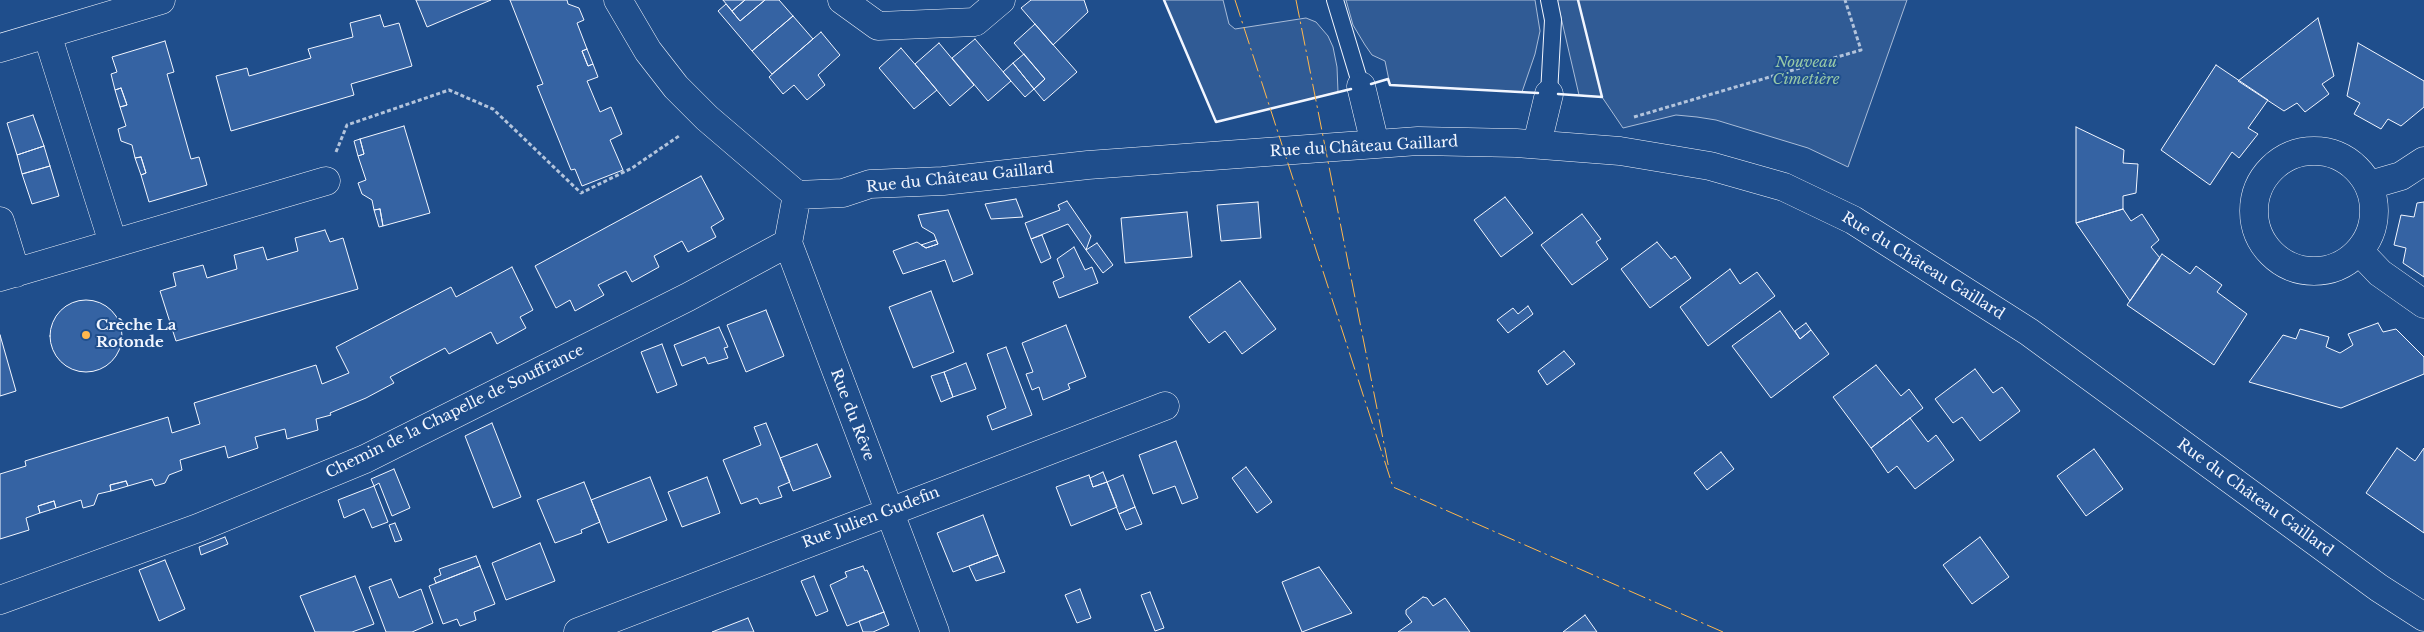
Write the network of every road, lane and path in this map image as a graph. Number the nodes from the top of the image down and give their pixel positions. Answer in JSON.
{"nodes":[{"id":1,"x":161,"y":0,"type":"edge"},
{"id":2,"x":618,"y":0,"type":"edge"},
{"id":3,"x":842,"y":0,"type":"edge"},
{"id":4,"x":1001,"y":0,"type":"edge"},
{"id":5,"x":1335,"y":0,"type":"edge"},
{"id":6,"x":1549,"y":0,"type":"edge"},
{"id":7,"x":1846,"y":0,"type":"edge"},
{"id":8,"x":47,"y":34,"type":"junction"},
{"id":9,"x":0,"y":48,"type":"edge"},
{"id":10,"x":1361,"y":86,"type":"joint"},
{"id":11,"x":1549,"y":94,"type":"joint"},
{"id":12,"x":1634,"y":117,"type":"dead end"},
{"id":13,"x":706,"y":118,"type":"junction"},
{"id":14,"x":1375,"y":144,"type":"junction"},
{"id":15,"x":1537,"y":144,"type":"junction"},
{"id":16,"x":2424,"y":161,"type":"edge"},
{"id":17,"x":326,"y":181,"type":"joint"},
{"id":18,"x":2370,"y":185,"type":"junction"},
{"id":19,"x":797,"y":195,"type":"junction"},
{"id":20,"x":0,"y":221,"type":"edge"},
{"id":21,"x":113,"y":243,"type":"junction"},
{"id":22,"x":788,"y":243,"type":"junction"},
{"id":23,"x":2360,"y":252,"type":"junction"},
{"id":24,"x":8,"y":275,"type":"edge"},
{"id":25,"x":2424,"y":304,"type":"edge"},
{"id":26,"x":1165,"y":406,"type":"dead end"},
{"id":27,"x":887,"y":511,"type":"junction"},
{"id":28,"x":0,"y":600,"type":"edge"},
{"id":29,"x":2424,"y":617,"type":"edge"},
{"id":30,"x":578,"y":632,"type":"edge"},
{"id":31,"x":935,"y":632,"type":"edge"}],
"edges":[{"from":1,"to":8,"type":"street"},
{"from":2,"to":13,"type":"street"},
{"from":3,"to":4,"type":"street"},
{"from":5,"to":10,"type":"lane"},
{"from":6,"to":11,"type":"lane"},
{"from":7,"to":12,"type":"path"},
{"from":8,"to":9,"type":"street"},
{"from":8,"to":21,"type":"street"},
{"from":10,"to":14,"type":"street"},
{"from":11,"to":15,"type":"street"},
{"from":13,"to":17,"type":"path"},
{"from":13,"to":19,"type":"street"},
{"from":14,"to":15,"type":"street","name":"Rue du Château Gaillard"},
{"from":14,"to":19,"type":"street","name":"Rue du Château Gaillard"},
{"from":15,"to":29,"type":"street","name":"Rue du Château Gaillard"},
{"from":16,"to":18,"type":"street"},
{"from":17,"to":21,"type":"street"},
{"from":18,"to":23,"type":"street"},
{"from":18,"to":23,"type":"street"},
{"from":19,"to":22,"type":"street"},
{"from":20,"to":24,"type":"street"},
{"from":21,"to":24,"type":"street"},
{"from":22,"to":27,"type":"street","name":"Rue du Rêve"},
{"from":22,"to":28,"type":"street","name":"Chemin de la Chapelle de Souffrance"},
{"from":23,"to":25,"type":"street"},
{"from":26,"to":27,"type":"street","name":"Rue Julien Gudefin"},
{"from":27,"to":30,"type":"street","name":"Rue Julien Gudefin"},
{"from":27,"to":31,"type":"street","name":"Rue du Rêve"}]}
